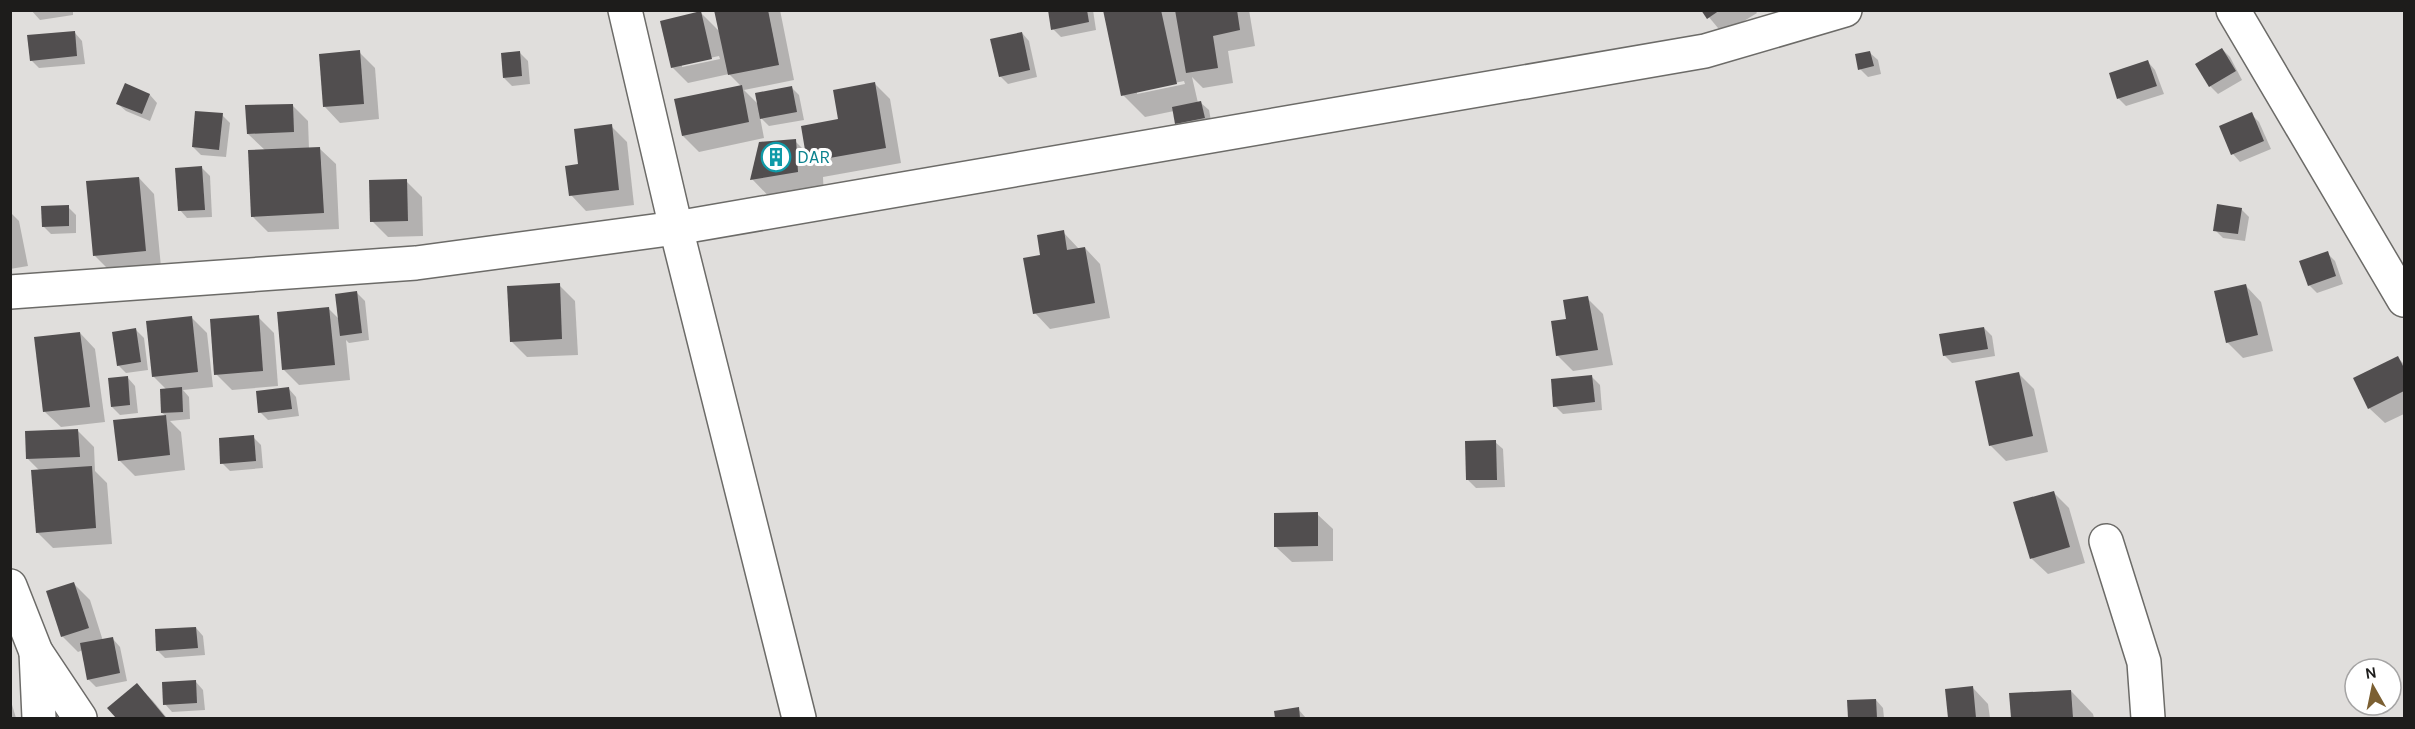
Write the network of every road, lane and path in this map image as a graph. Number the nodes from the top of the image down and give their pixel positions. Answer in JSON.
{"nodes":[{"id":1,"x":625,"y":10,"type":"edge"},
{"id":2,"x":1845,"y":10,"type":"edge"},
{"id":3,"x":2233,"y":10,"type":"edge"},
{"id":4,"x":676,"y":228,"type":"junction"},
{"id":5,"x":10,"y":292,"type":"edge"},
{"id":6,"x":2404,"y":300,"type":"edge"},
{"id":7,"x":2106,"y":541,"type":"dead end"},
{"id":8,"x":10,"y":586,"type":"edge"},
{"id":9,"x":36,"y":652,"type":"junction"},
{"id":10,"x":39,"y":718,"type":"edge"},
{"id":11,"x":80,"y":718,"type":"edge"},
{"id":12,"x":799,"y":718,"type":"edge"},
{"id":13,"x":2148,"y":718,"type":"edge"}],
"edges":[{"from":1,"to":4,"type":"street"},
{"from":2,"to":4,"type":"street"},
{"from":3,"to":6,"type":"street"},
{"from":4,"to":5,"type":"street"},
{"from":4,"to":12,"type":"street"},
{"from":7,"to":13,"type":"street"},
{"from":8,"to":9,"type":"street"},
{"from":9,"to":10,"type":"street"},
{"from":9,"to":11,"type":"street"}]}
